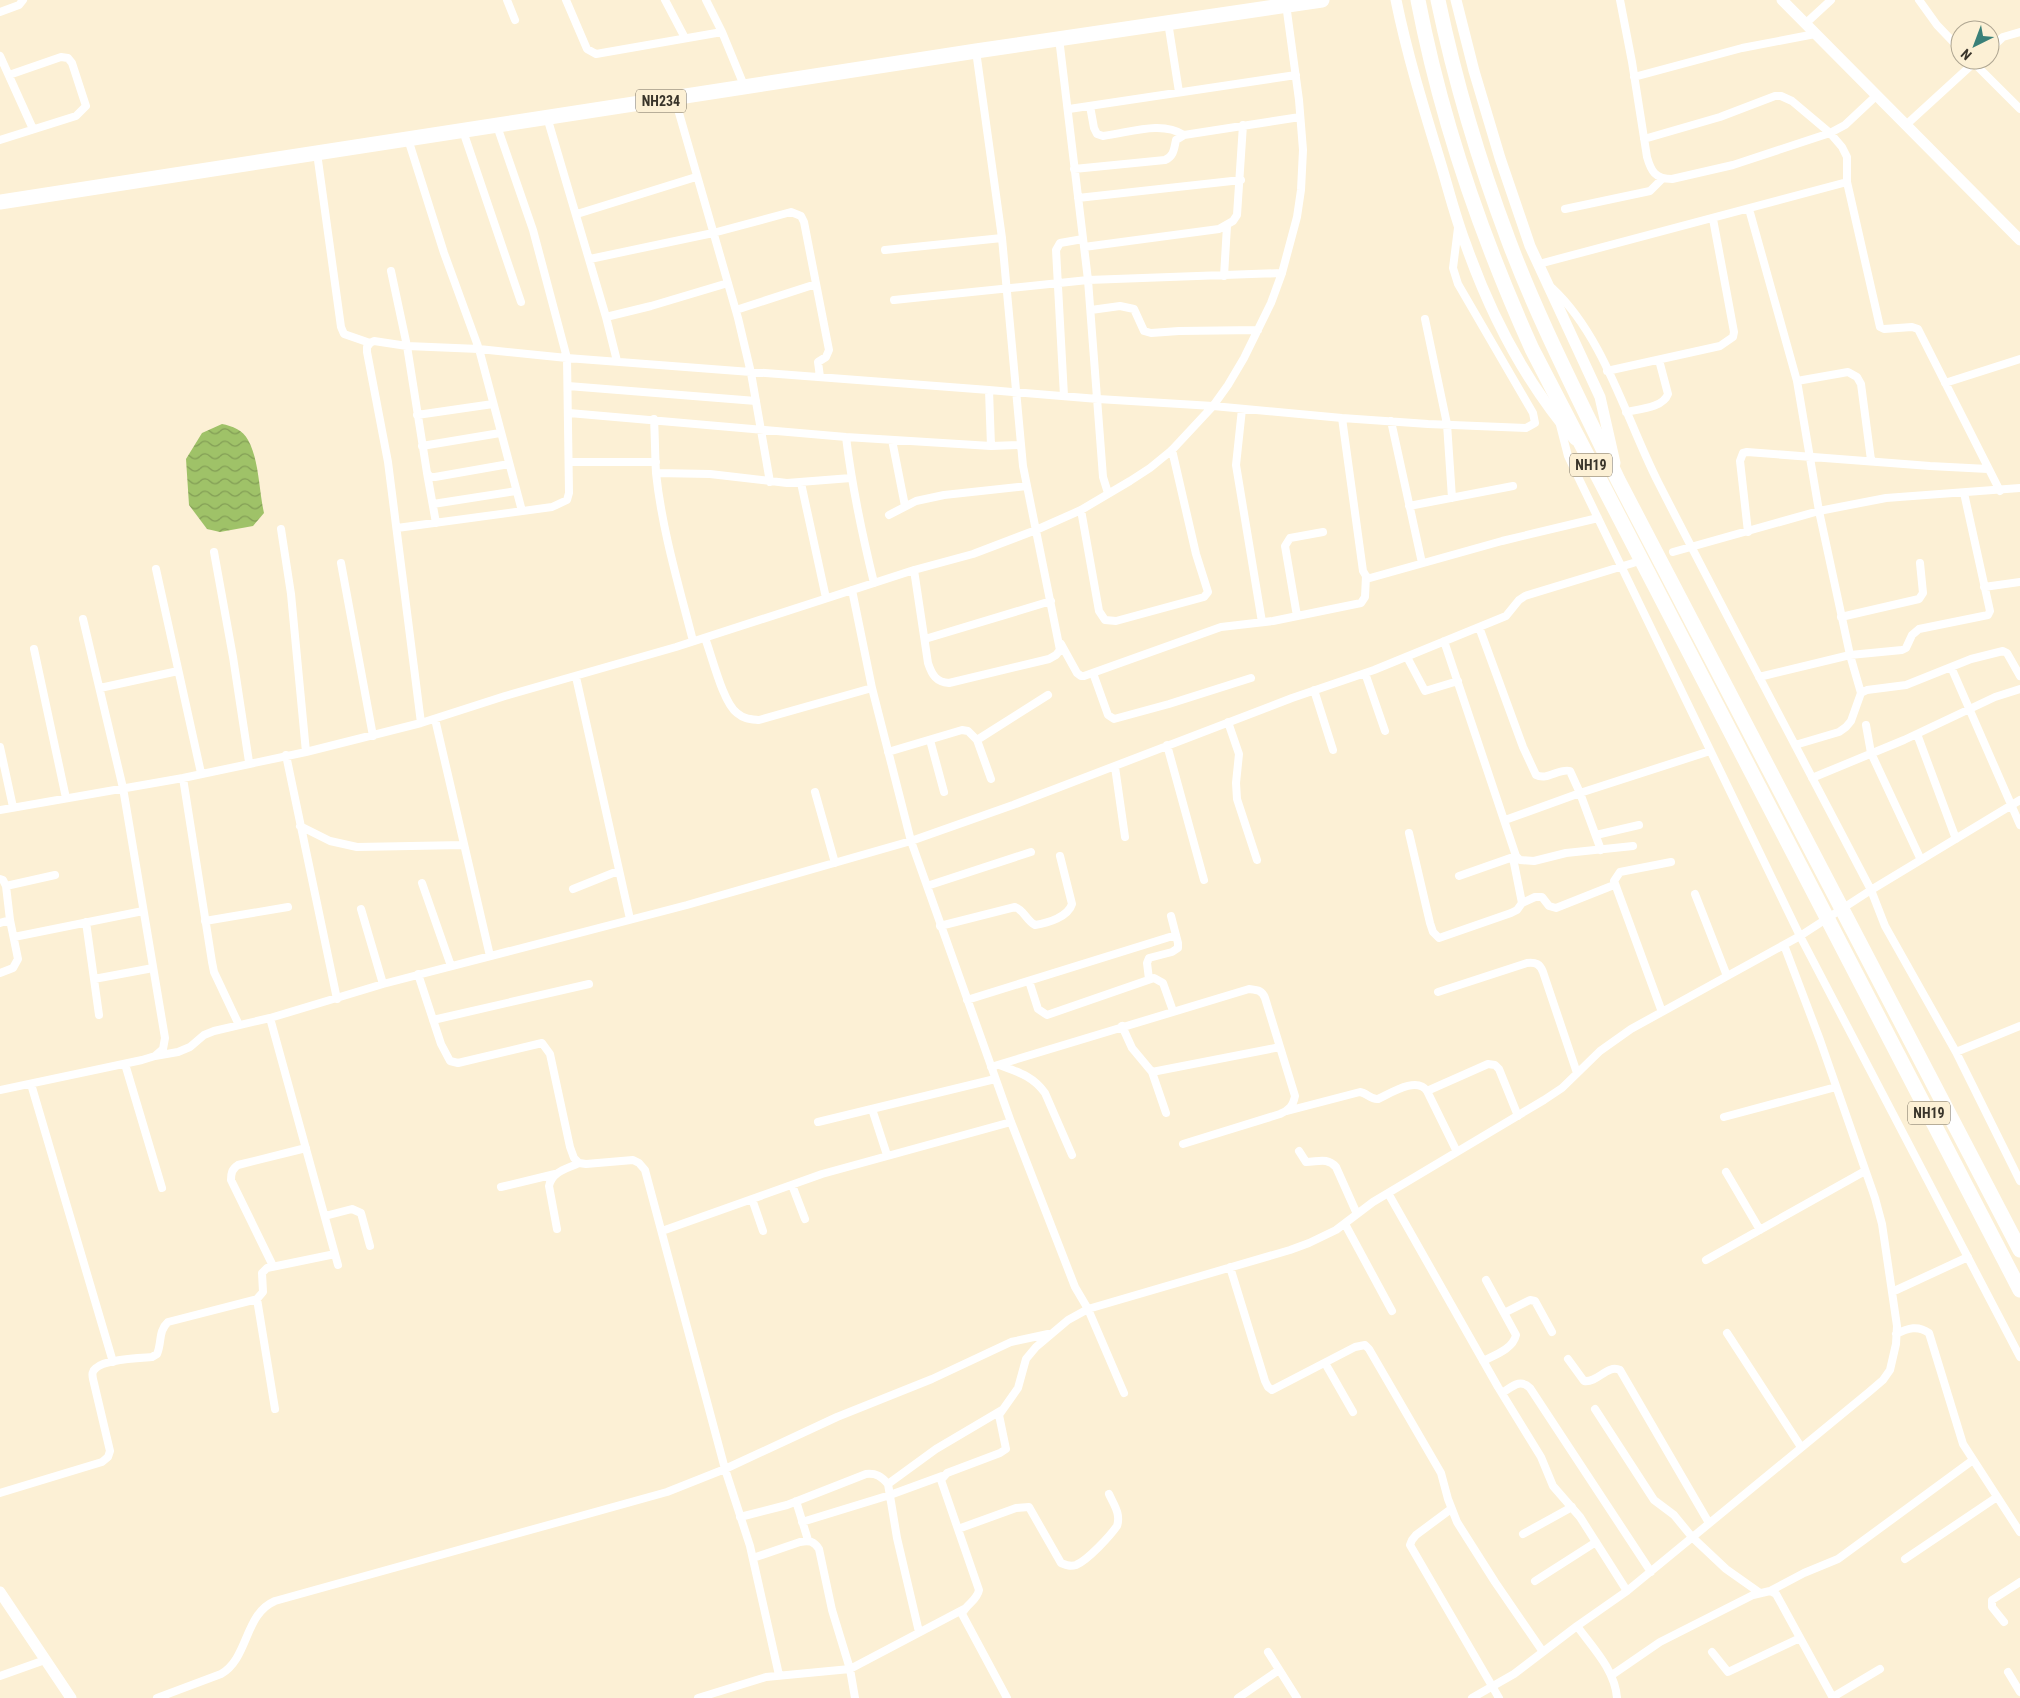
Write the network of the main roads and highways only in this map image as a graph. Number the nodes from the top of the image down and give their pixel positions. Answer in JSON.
{"nodes":[{"id":1,"x":1322,"y":0,"type":"edge"},
{"id":2,"x":1396,"y":0,"type":"edge"},
{"id":3,"x":1438,"y":0,"type":"edge"},
{"id":4,"x":1456,"y":0,"type":"edge"},
{"id":5,"x":1782,"y":0,"type":"edge"},
{"id":6,"x":1418,"y":1,"type":"edge"},
{"id":7,"x":1286,"y":3,"type":"edge"},
{"id":8,"x":0,"y":202,"type":"edge"},
{"id":9,"x":2020,"y":240,"type":"edge"},
{"id":10,"x":1585,"y":453,"type":"junction"},
{"id":11,"x":1618,"y":480,"type":"junction"},
{"id":12,"x":2020,"y":1250,"type":"edge"},
{"id":13,"x":2020,"y":1290,"type":"edge"},
{"id":14,"x":0,"y":1592,"type":"edge"},
{"id":15,"x":71,"y":1698,"type":"edge"}],
"edges":[{"from":1,"to":7,"type":"highway","number":"NH234"},
{"from":2,"to":10,"type":"main road"},
{"from":3,"to":11,"type":"highway","number":"NH19"},
{"from":4,"to":11,"type":"main road"},
{"from":5,"to":9,"type":"main road"},
{"from":6,"to":10,"type":"highway","number":"NH19"},
{"from":7,"to":8,"type":"highway","number":"NH234"},
{"from":10,"to":13,"type":"highway","number":"NH19"},
{"from":11,"to":12,"type":"highway","number":"NH19"},
{"from":14,"to":15,"type":"main road"}]}
